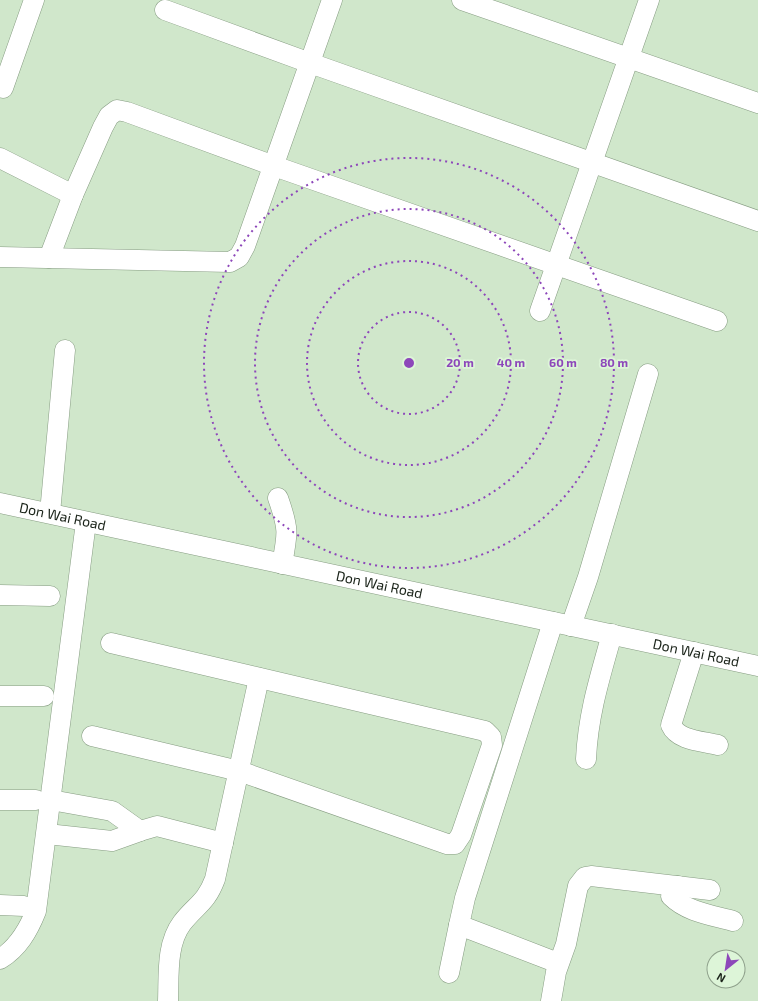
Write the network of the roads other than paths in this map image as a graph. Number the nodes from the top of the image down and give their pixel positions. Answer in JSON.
{"nodes":[{"id":1,"x":34,"y":0,"type":"edge"},
{"id":2,"x":332,"y":0,"type":"edge"},
{"id":3,"x":462,"y":0,"type":"edge"},
{"id":4,"x":649,"y":0,"type":"edge"},
{"id":5,"x":165,"y":10,"type":"dead end"},
{"id":6,"x":629,"y":59,"type":"junction"},
{"id":7,"x":310,"y":63,"type":"junction"},
{"id":8,"x":3,"y":88,"type":"dead end"},
{"id":9,"x":758,"y":103,"type":"edge"},
{"id":10,"x":0,"y":158,"type":"edge"},
{"id":11,"x":592,"y":161,"type":"junction"},
{"id":12,"x":274,"y":166,"type":"junction"},
{"id":13,"x":73,"y":195,"type":"junction"},
{"id":14,"x":758,"y":221,"type":"edge"},
{"id":15,"x":0,"y":257,"type":"edge"},
{"id":16,"x":49,"y":258,"type":"junction"},
{"id":17,"x":557,"y":265,"type":"junction"},
{"id":18,"x":540,"y":311,"type":"dead end"},
{"id":19,"x":718,"y":321,"type":"dead end"},
{"id":20,"x":65,"y":350,"type":"dead end"},
{"id":21,"x":648,"y":374,"type":"dead end"},
{"id":22,"x":278,"y":498,"type":"dead end"},
{"id":23,"x":0,"y":503,"type":"edge"},
{"id":24,"x":50,"y":514,"type":"junction"},
{"id":25,"x":86,"y":522,"type":"junction"},
{"id":26,"x":282,"y":564,"type":"junction"},
{"id":27,"x":0,"y":595,"type":"edge"},
{"id":28,"x":50,"y":596,"type":"dead end"},
{"id":29,"x":562,"y":624,"type":"junction"},
{"id":30,"x":612,"y":634,"type":"junction"},
{"id":31,"x":111,"y":643,"type":"dead end"},
{"id":32,"x":694,"y":652,"type":"junction"},
{"id":33,"x":758,"y":666,"type":"edge"},
{"id":34,"x":259,"y":678,"type":"junction"},
{"id":35,"x":0,"y":696,"type":"edge"},
{"id":36,"x":44,"y":696,"type":"dead end"},
{"id":37,"x":92,"y":736,"type":"dead end"},
{"id":38,"x":718,"y":745,"type":"dead end"},
{"id":39,"x":586,"y":759,"type":"dead end"},
{"id":40,"x":238,"y":771,"type":"junction"},
{"id":41,"x":0,"y":800,"type":"edge"},
{"id":42,"x":44,"y":800,"type":"junction"},
{"id":43,"x":140,"y":831,"type":"junction"},
{"id":44,"x":47,"y":834,"type":"junction"},
{"id":45,"x":223,"y":843,"type":"junction"},
{"id":46,"x":678,"y":886,"type":"junction"},
{"id":47,"x":710,"y":890,"type":"dead end"},
{"id":48,"x":0,"y":905,"type":"edge"},
{"id":49,"x":24,"y":906,"type":"dead end"},
{"id":50,"x":734,"y":921,"type":"dead end"},
{"id":51,"x":459,"y":926,"type":"junction"},
{"id":52,"x":0,"y":960,"type":"edge"},
{"id":53,"x":558,"y":963,"type":"junction"},
{"id":54,"x":449,"y":973,"type":"dead end"},
{"id":55,"x":168,"y":1001,"type":"edge"},
{"id":56,"x":551,"y":1001,"type":"edge"}],
"edges":[{"from":1,"to":8,"type":"street"},
{"from":2,"to":7,"type":"street"},
{"from":3,"to":6,"type":"street"},
{"from":4,"to":6,"type":"street"},
{"from":5,"to":7,"type":"street"},
{"from":6,"to":9,"type":"street"},
{"from":6,"to":11,"type":"street"},
{"from":7,"to":11,"type":"street"},
{"from":7,"to":12,"type":"street"},
{"from":10,"to":13,"type":"street"},
{"from":11,"to":14,"type":"street"},
{"from":11,"to":17,"type":"street"},
{"from":12,"to":13,"type":"street"},
{"from":12,"to":16,"type":"street"},
{"from":12,"to":17,"type":"street"},
{"from":13,"to":16,"type":"street"},
{"from":15,"to":16,"type":"street"},
{"from":17,"to":18,"type":"street"},
{"from":17,"to":19,"type":"street"},
{"from":20,"to":24,"type":"street"},
{"from":21,"to":29,"type":"street"},
{"from":22,"to":26,"type":"street"},
{"from":23,"to":24,"type":"street","name":"Don Wai Road"},
{"from":24,"to":25,"type":"street","name":"Don Wai Road"},
{"from":25,"to":26,"type":"street","name":"Don Wai Road"},
{"from":25,"to":42,"type":"street"},
{"from":26,"to":29,"type":"street","name":"Don Wai Road"},
{"from":27,"to":28,"type":"street"},
{"from":29,"to":30,"type":"street","name":"Don Wai Road"},
{"from":29,"to":51,"type":"street"},
{"from":30,"to":32,"type":"street","name":"Don Wai Road"},
{"from":30,"to":39,"type":"street"},
{"from":31,"to":34,"type":"street"},
{"from":32,"to":33,"type":"street","name":"Don Wai Road"},
{"from":32,"to":38,"type":"street"},
{"from":34,"to":40,"type":"street"},
{"from":34,"to":40,"type":"street"},
{"from":35,"to":36,"type":"street"},
{"from":37,"to":40,"type":"street"},
{"from":40,"to":45,"type":"street"},
{"from":41,"to":42,"type":"street"},
{"from":42,"to":43,"type":"street"},
{"from":42,"to":44,"type":"street"},
{"from":43,"to":44,"type":"street"},
{"from":43,"to":45,"type":"street"},
{"from":44,"to":52,"type":"street"},
{"from":45,"to":55,"type":"street"},
{"from":46,"to":47,"type":"street"},
{"from":46,"to":50,"type":"street"},
{"from":46,"to":53,"type":"street"},
{"from":48,"to":49,"type":"street"},
{"from":51,"to":53,"type":"street"},
{"from":51,"to":54,"type":"street"},
{"from":53,"to":56,"type":"street"}]}
